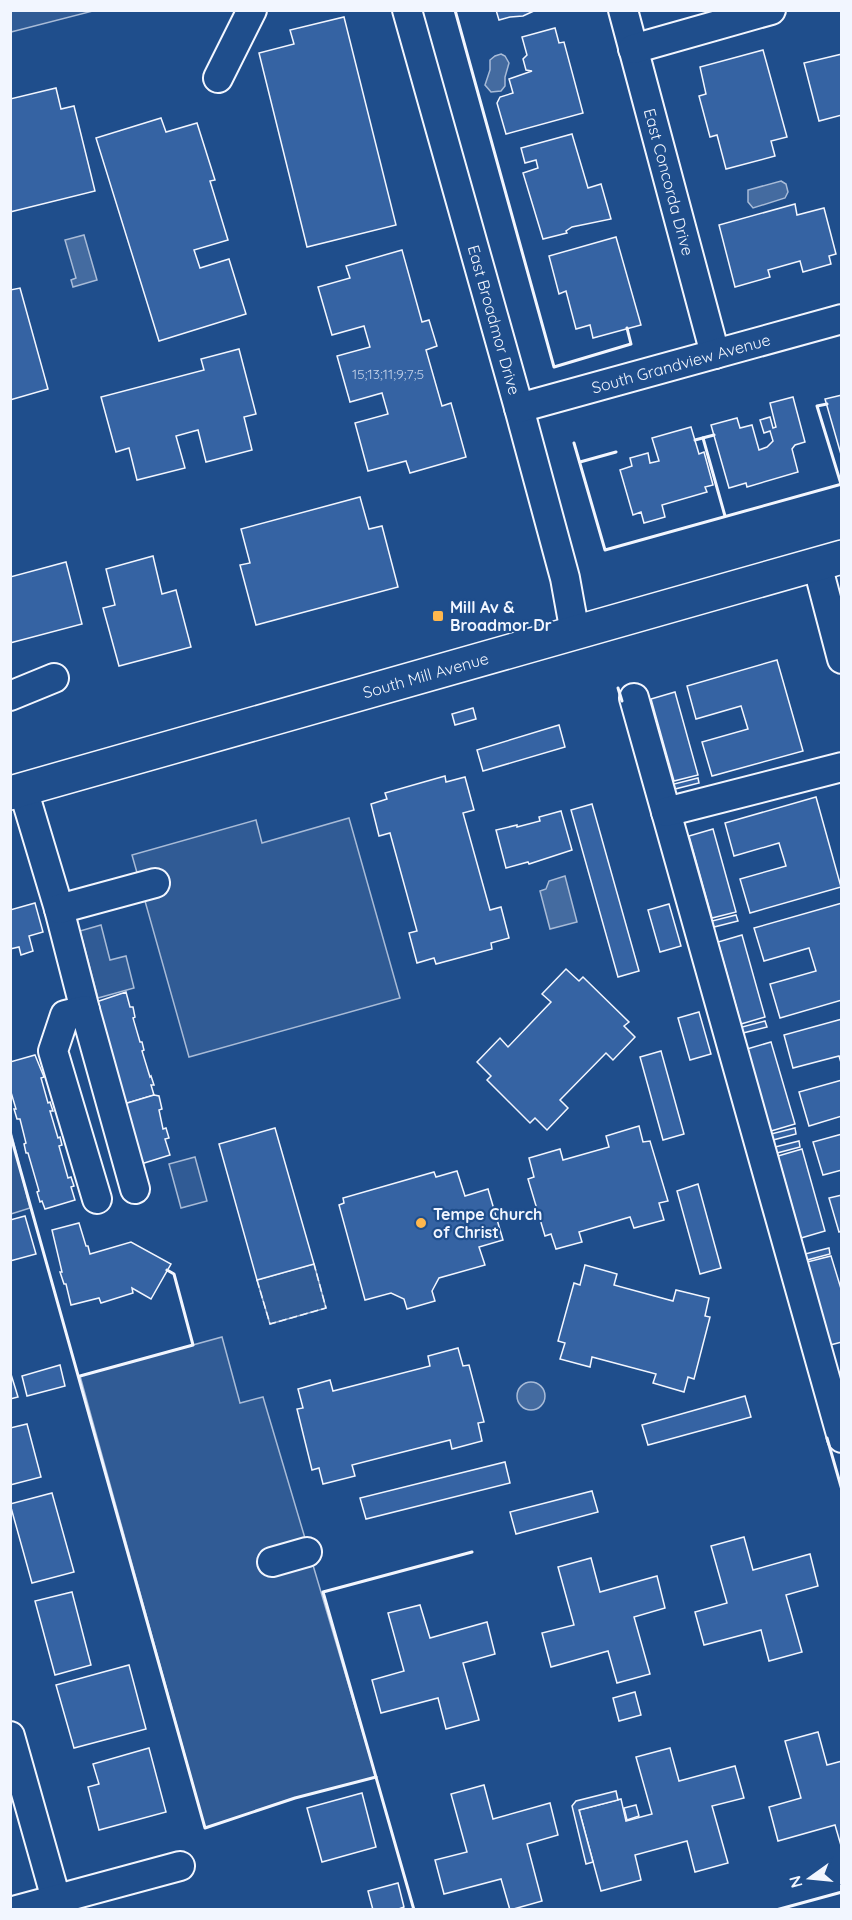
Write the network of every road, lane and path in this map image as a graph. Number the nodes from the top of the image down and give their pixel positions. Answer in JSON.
{"nodes":[{"id":1,"x":252,"y":10,"type":"edge"},
{"id":2,"x":407,"y":10,"type":"edge"},
{"id":3,"x":623,"y":10,"type":"edge"},
{"id":4,"x":771,"y":10,"type":"edge"},
{"id":5,"x":633,"y":49,"type":"junction"},
{"id":6,"x":218,"y":78,"type":"dead end"},
{"id":7,"x":842,"y":319,"type":"edge"},
{"id":8,"x":715,"y":354,"type":"junction"},
{"id":9,"x":519,"y":408,"type":"junction"},
{"id":10,"x":829,"y":561,"type":"edge"},
{"id":11,"x":575,"y":633,"type":"junction"},
{"id":12,"x":842,"y":659,"type":"edge"},
{"id":13,"x":54,"y":678,"type":"dead end"},
{"id":14,"x":10,"y":696,"type":"edge"},
{"id":15,"x":634,"y":698,"type":"dead end"},
{"id":16,"x":842,"y":767,"type":"edge"},
{"id":17,"x":17,"y":791,"type":"edge"},
{"id":18,"x":666,"y":812,"type":"junction"},
{"id":19,"x":155,"y":883,"type":"dead end"},
{"id":20,"x":58,"y":909,"type":"junction"},
{"id":21,"x":85,"y":1010,"type":"junction"},
{"id":22,"x":135,"y":1189,"type":"dead end"},
{"id":23,"x":97,"y":1199,"type":"dead end"},
{"id":24,"x":842,"y":1438,"type":"edge"},
{"id":25,"x":307,"y":1552,"type":"dead end"},
{"id":26,"x":272,"y":1562,"type":"dead end"},
{"id":27,"x":10,"y":1736,"type":"edge"},
{"id":28,"x":180,"y":1866,"type":"dead end"},
{"id":29,"x":56,"y":1899,"type":"junction"},
{"id":30,"x":17,"y":1910,"type":"edge"}],
"edges":[{"from":1,"to":6,"type":"street"},
{"from":2,"to":9,"type":"street","name":"East Broadmor Drive"},
{"from":3,"to":5,"type":"street","name":"East Concorda Drive"},
{"from":4,"to":5,"type":"street"},
{"from":5,"to":8,"type":"street","name":"East Concorda Drive"},
{"from":7,"to":8,"type":"street","name":"South Grandview Avenue"},
{"from":8,"to":9,"type":"street","name":"South Grandview Avenue"},
{"from":9,"to":11,"type":"street","name":"East Broadmor Drive"},
{"from":10,"to":11,"type":"main road","name":"South Mill Avenue"},
{"from":10,"to":12,"type":"street"},
{"from":11,"to":17,"type":"main road","name":"South Mill Avenue"},
{"from":13,"to":14,"type":"street"},
{"from":15,"to":18,"type":"street"},
{"from":16,"to":18,"type":"street"},
{"from":17,"to":20,"type":"street"},
{"from":18,"to":24,"type":"street"},
{"from":19,"to":20,"type":"street"},
{"from":20,"to":21,"type":"street"},
{"from":21,"to":22,"type":"street"},
{"from":21,"to":23,"type":"street"},
{"from":25,"to":26,"type":"street"},
{"from":27,"to":29,"type":"street"},
{"from":28,"to":29,"type":"street"},
{"from":29,"to":30,"type":"street"}]}
